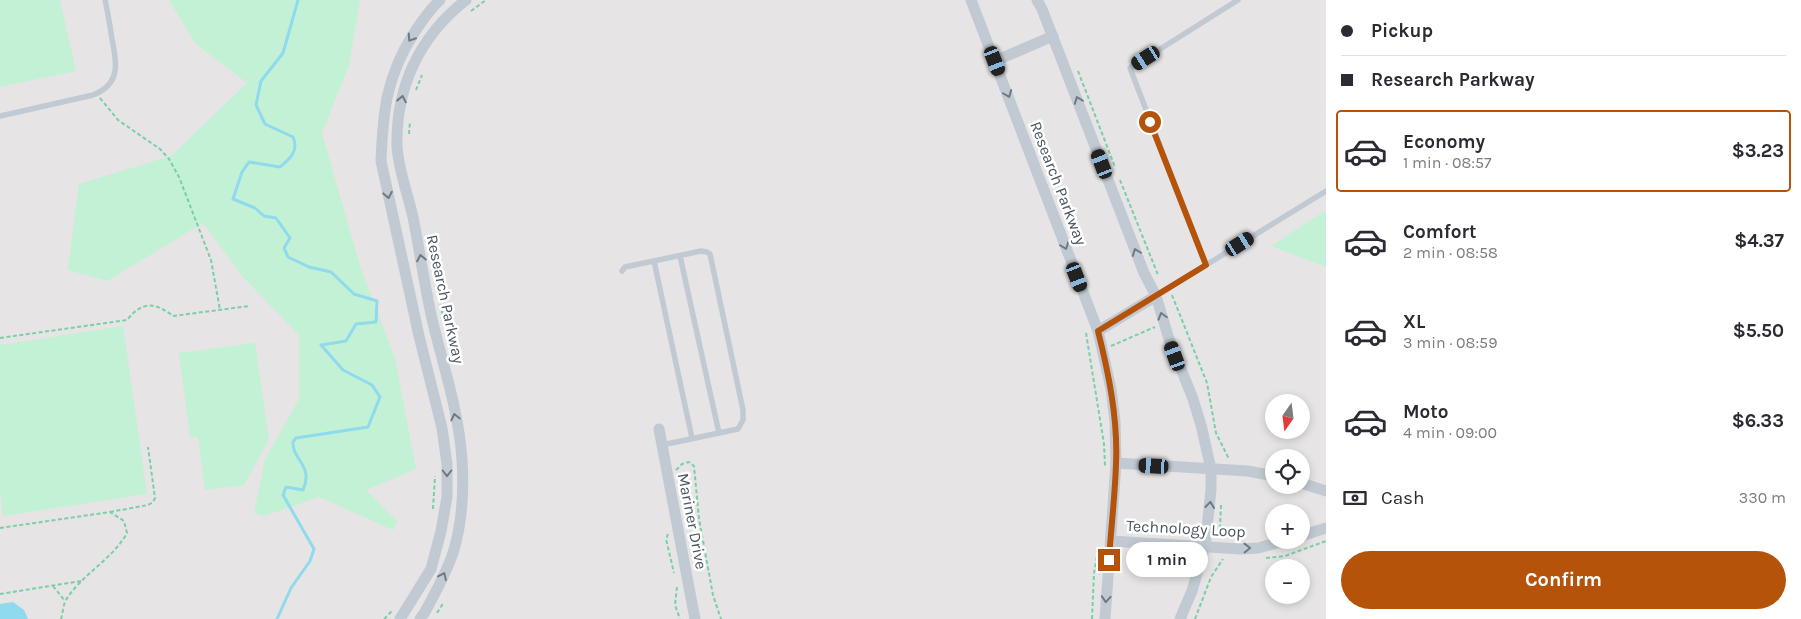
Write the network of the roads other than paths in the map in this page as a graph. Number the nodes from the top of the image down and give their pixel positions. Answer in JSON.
{"nodes":[{"id":1,"x":105,"y":0,"type":"edge"},
{"id":2,"x":440,"y":0,"type":"edge"},
{"id":3,"x":466,"y":0,"type":"edge"},
{"id":4,"x":971,"y":0,"type":"edge"},
{"id":5,"x":1038,"y":0,"type":"edge"},
{"id":6,"x":1238,"y":0,"type":"edge"},
{"id":7,"x":1053,"y":36,"type":"junction"},
{"id":8,"x":995,"y":61,"type":"junction"},
{"id":9,"x":0,"y":116,"type":"edge"},
{"id":10,"x":1326,"y":191,"type":"edge"},
{"id":11,"x":680,"y":256,"type":"junction"},
{"id":12,"x":654,"y":261,"type":"junction"},
{"id":13,"x":1206,"y":265,"type":"junction"},
{"id":14,"x":622,"y":271,"type":"dead end"},
{"id":15,"x":1156,"y":296,"type":"junction"},
{"id":16,"x":441,"y":332,"type":"junction"},
{"id":17,"x":1092,"y":332,"type":"junction"},
{"id":18,"x":419,"y":336,"type":"junction"},
{"id":19,"x":659,"y":429,"type":"dead end"},
{"id":20,"x":719,"y":433,"type":"junction"},
{"id":21,"x":692,"y":438,"type":"junction"},
{"id":22,"x":662,"y":444,"type":"junction"},
{"id":23,"x":1116,"y":463,"type":"junction"},
{"id":24,"x":1211,"y":469,"type":"junction"},
{"id":25,"x":1265,"y":474,"type":"edge"},
{"id":26,"x":1310,"y":486,"type":"edge"},
{"id":27,"x":1326,"y":491,"type":"edge"},
{"id":28,"x":447,"y":496,"type":"junction"},
{"id":29,"x":462,"y":498,"type":"junction"},
{"id":30,"x":1326,"y":528,"type":"edge"},
{"id":31,"x":1310,"y":533,"type":"edge"},
{"id":32,"x":1111,"y":540,"type":"junction"},
{"id":33,"x":1205,"y":546,"type":"junction"},
{"id":34,"x":1265,"y":546,"type":"edge"},
{"id":35,"x":400,"y":619,"type":"edge"},
{"id":36,"x":420,"y":619,"type":"edge"},
{"id":37,"x":695,"y":619,"type":"edge"},
{"id":38,"x":1105,"y":619,"type":"edge"},
{"id":39,"x":1180,"y":619,"type":"edge"}],
"edges":[{"from":1,"to":9,"type":"lane"},
{"from":2,"to":18,"type":"street","name":"Research Parkway","one_way":true},
{"from":16,"to":3,"type":"street","name":"Research Parkway","one_way":true},
{"from":4,"to":8,"type":"street","name":"Research Parkway"},
{"from":5,"to":7,"type":"street"},
{"from":6,"to":13,"type":"lane"},
{"from":7,"to":8,"type":"street"},
{"from":15,"to":7,"type":"street","one_way":true},
{"from":8,"to":17,"type":"street","name":"Research Parkway","one_way":true},
{"from":10,"to":13,"type":"lane"},
{"from":11,"to":12,"type":"lane"},
{"from":11,"to":20,"type":"lane"},
{"from":11,"to":20,"type":"lane"},
{"from":12,"to":14,"type":"lane"},
{"from":12,"to":21,"type":"lane"},
{"from":13,"to":15,"type":"lane"},
{"from":15,"to":17,"type":"street"},
{"from":24,"to":15,"type":"street","one_way":true},
{"from":16,"to":18,"type":"street"},
{"from":29,"to":16,"type":"street","name":"Research Parkway","one_way":true},
{"from":17,"to":23,"type":"street","name":"Research Parkway"},
{"from":18,"to":28,"type":"street","name":"Research Parkway","one_way":true},
{"from":19,"to":22,"type":"street","name":"Mariner Drive"},
{"from":20,"to":21,"type":"lane"},
{"from":21,"to":22,"type":"lane"},
{"from":22,"to":37,"type":"street","name":"Mariner Drive"},
{"from":23,"to":24,"type":"street"},
{"from":23,"to":32,"type":"street","name":"Research Parkway"},
{"from":24,"to":25,"type":"street"},
{"from":33,"to":24,"type":"street","one_way":true},
{"from":26,"to":27,"type":"street"},
{"from":28,"to":29,"type":"street"},
{"from":28,"to":35,"type":"street","name":"Research Parkway"},
{"from":36,"to":29,"type":"street","name":"Research Parkway","one_way":true},
{"from":30,"to":31,"type":"street"},
{"from":32,"to":33,"type":"street","name":"Technology Loop"},
{"from":32,"to":38,"type":"street","name":"Research Parkway","one_way":true},
{"from":33,"to":34,"type":"street","name":"Technology Loop","one_way":true},
{"from":33,"to":39,"type":"street"}]}
